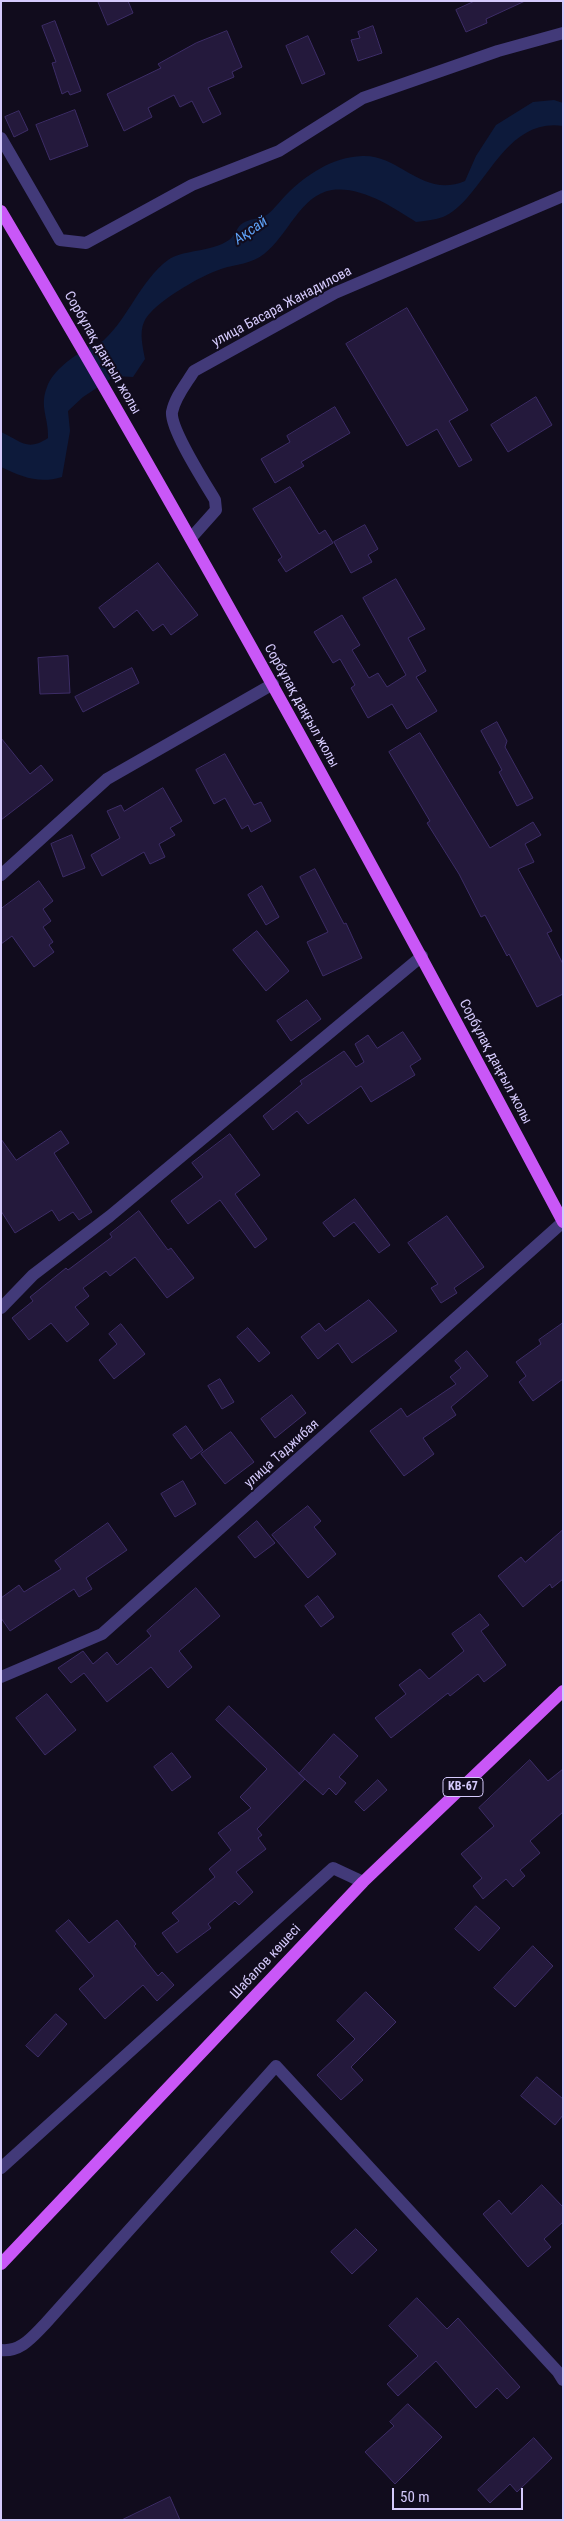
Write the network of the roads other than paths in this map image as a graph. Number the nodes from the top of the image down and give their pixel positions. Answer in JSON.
{"nodes":[{"id":1,"x":563,"y":33,"type":"edge"},
{"id":2,"x":1,"y":138,"type":"edge"},
{"id":3,"x":563,"y":196,"type":"edge"},
{"id":4,"x":1,"y":211,"type":"edge"},
{"id":5,"x":191,"y":538,"type":"junction"},
{"id":6,"x":272,"y":684,"type":"junction"},
{"id":7,"x":1,"y":875,"type":"edge"},
{"id":8,"x":422,"y":956,"type":"junction"},
{"id":9,"x":563,"y":1222,"type":"edge"},
{"id":10,"x":1,"y":1308,"type":"edge"},
{"id":11,"x":1,"y":1677,"type":"edge"},
{"id":12,"x":563,"y":1691,"type":"edge"},
{"id":13,"x":363,"y":1882,"type":"junction"},
{"id":14,"x":1,"y":2168,"type":"edge"},
{"id":15,"x":3,"y":2262,"type":"edge"},
{"id":16,"x":1,"y":2350,"type":"edge"},
{"id":17,"x":561,"y":2373,"type":"edge"}],
"edges":[{"from":1,"to":2,"type":"street"},
{"from":3,"to":5,"type":"street","name":"улица Басара Жанадилова"},
{"from":4,"to":5,"type":"main road","name":"Сорбұлақ даңғыл жолы"},
{"from":5,"to":6,"type":"main road","name":"Сорбұлақ даңғыл жолы"},
{"from":6,"to":7,"type":"street"},
{"from":6,"to":8,"type":"main road","name":"Сорбұлақ даңғыл жолы"},
{"from":8,"to":9,"type":"main road","name":"Сорбұлақ даңғыл жолы"},
{"from":8,"to":10,"type":"street"},
{"from":9,"to":11,"type":"street","name":"улица Таджибая"},
{"from":12,"to":13,"type":"main road","name":"Шабалов көшесі","number":"KB-67"},
{"from":13,"to":14,"type":"street"},
{"from":13,"to":15,"type":"main road","name":"Шабалов көшесі"},
{"from":16,"to":17,"type":"street"}]}
